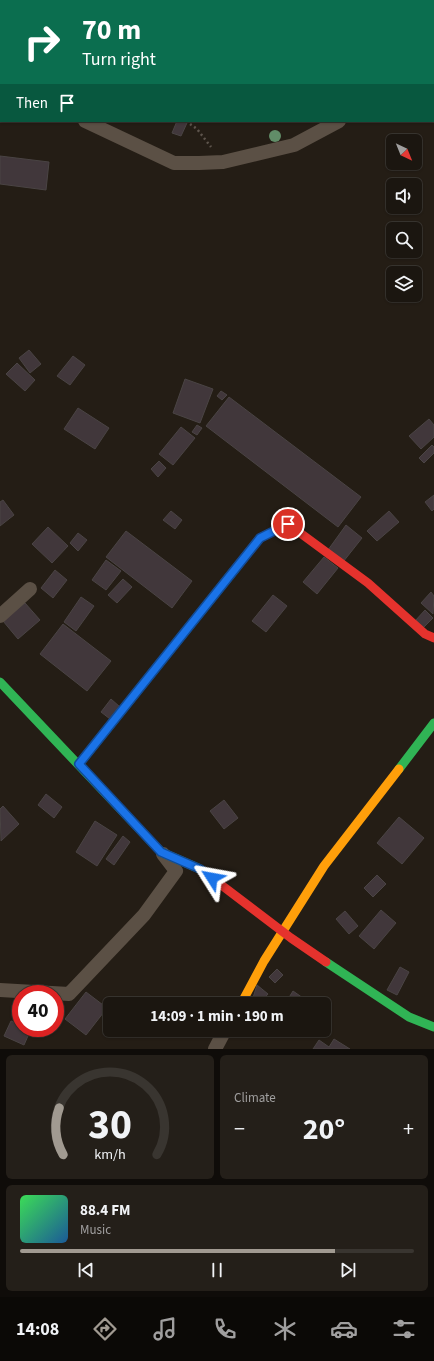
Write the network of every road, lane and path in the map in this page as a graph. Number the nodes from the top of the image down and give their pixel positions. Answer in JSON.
{"nodes":[{"id":1,"x":87,"y":122,"type":"edge"},
{"id":2,"x":187,"y":122,"type":"edge"},
{"id":3,"x":337,"y":122,"type":"edge"},
{"id":4,"x":222,"y":162,"type":"junction"},
{"id":5,"x":30,"y":589,"type":"dead end"},
{"id":6,"x":0,"y":616,"type":"edge"},
{"id":7,"x":434,"y":638,"type":"edge"},
{"id":8,"x":0,"y":682,"type":"edge"},
{"id":9,"x":434,"y":723,"type":"edge"},
{"id":10,"x":79,"y":764,"type":"junction"},
{"id":11,"x":161,"y":852,"type":"junction"},
{"id":12,"x":283,"y":932,"type":"junction"},
{"id":13,"x":0,"y":990,"type":"edge"},
{"id":14,"x":245,"y":997,"type":"edge"},
{"id":15,"x":434,"y":1027,"type":"edge"},
{"id":16,"x":221,"y":1037,"type":"edge"},
{"id":17,"x":215,"y":1049,"type":"edge"}],
"edges":[{"from":1,"to":4,"type":"street"},
{"from":2,"to":4,"type":"path"},
{"from":3,"to":4,"type":"street"},
{"from":5,"to":6,"type":"street"},
{"from":7,"to":10,"type":"street"},
{"from":8,"to":10,"type":"street"},
{"from":9,"to":12,"type":"street"},
{"from":10,"to":11,"type":"street"},
{"from":11,"to":12,"type":"street"},
{"from":11,"to":13,"type":"street"},
{"from":12,"to":14,"type":"street"},
{"from":12,"to":15,"type":"street"},
{"from":16,"to":17,"type":"street"}]}
